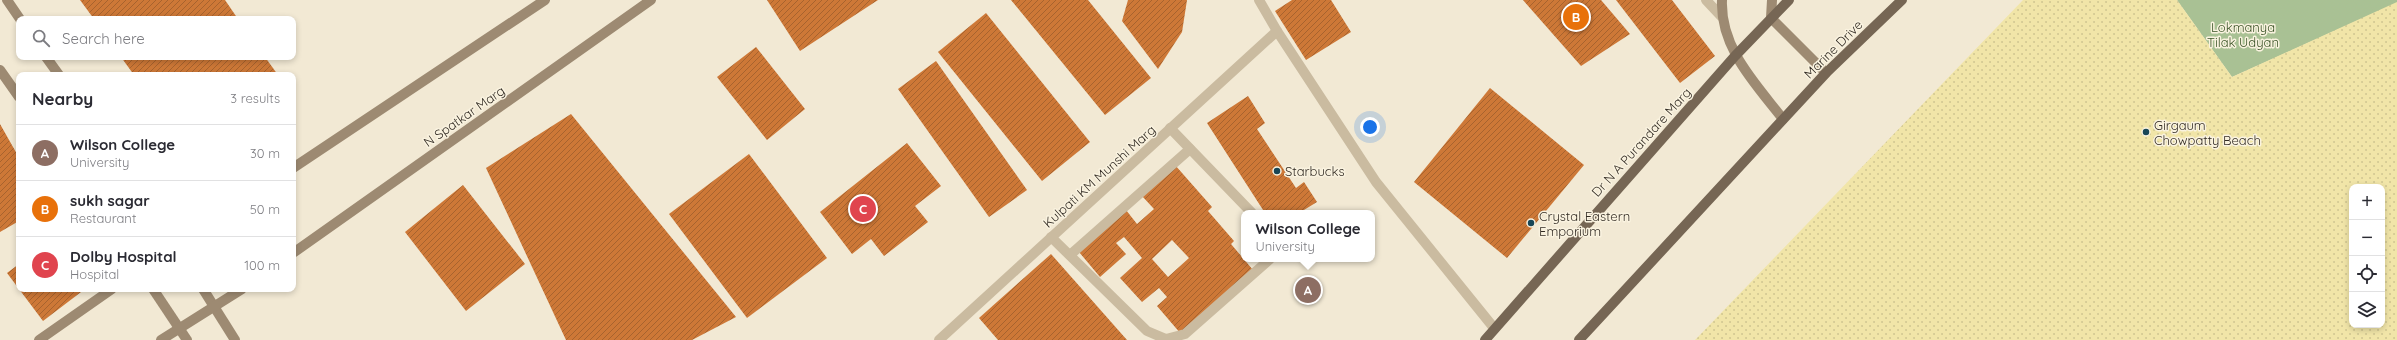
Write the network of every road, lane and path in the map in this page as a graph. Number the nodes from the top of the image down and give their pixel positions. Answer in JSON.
{"nodes":[{"id":1,"x":7,"y":0,"type":"edge"},
{"id":2,"x":545,"y":0,"type":"edge"},
{"id":3,"x":651,"y":0,"type":"edge"},
{"id":4,"x":1259,"y":0,"type":"edge"},
{"id":5,"x":1706,"y":0,"type":"edge"},
{"id":6,"x":1722,"y":0,"type":"edge"},
{"id":7,"x":1772,"y":0,"type":"edge"},
{"id":8,"x":1789,"y":0,"type":"edge"},
{"id":9,"x":1902,"y":0,"type":"edge"},
{"id":10,"x":18,"y":16,"type":"edge"},
{"id":11,"x":1721,"y":16,"type":"junction"},
{"id":12,"x":1771,"y":18,"type":"junction"},
{"id":13,"x":1277,"y":32,"type":"junction"},
{"id":14,"x":1735,"y":56,"type":"junction"},
{"id":15,"x":48,"y":60,"type":"edge"},
{"id":16,"x":0,"y":70,"type":"edge"},
{"id":17,"x":57,"y":72,"type":"edge"},
{"id":18,"x":1826,"y":73,"type":"junction"},
{"id":19,"x":16,"y":93,"type":"edge"},
{"id":20,"x":1783,"y":119,"type":"junction"},
{"id":21,"x":1170,"y":128,"type":"junction"},
{"id":22,"x":1190,"y":149,"type":"junction"},
{"id":23,"x":296,"y":166,"type":"edge"},
{"id":24,"x":1249,"y":210,"type":"edge"},
{"id":25,"x":1052,"y":237,"type":"junction"},
{"id":26,"x":296,"y":251,"type":"edge"},
{"id":27,"x":1070,"y":255,"type":"junction"},
{"id":28,"x":1267,"y":262,"type":"edge"},
{"id":29,"x":108,"y":292,"type":"edge"},
{"id":30,"x":155,"y":292,"type":"edge"},
{"id":31,"x":205,"y":292,"type":"edge"},
{"id":32,"x":238,"y":292,"type":"edge"},
{"id":33,"x":215,"y":308,"type":"junction"},
{"id":34,"x":1494,"y":328,"type":"junction"},
{"id":35,"x":179,"y":329,"type":"junction"},
{"id":36,"x":50,"y":337,"type":"edge"},
{"id":37,"x":39,"y":340,"type":"edge"},
{"id":38,"x":162,"y":340,"type":"edge"},
{"id":39,"x":188,"y":340,"type":"edge"},
{"id":40,"x":235,"y":340,"type":"edge"},
{"id":41,"x":939,"y":340,"type":"edge"},
{"id":42,"x":1485,"y":340,"type":"edge"},
{"id":43,"x":1579,"y":340,"type":"edge"}],
"edges":[{"from":1,"to":10,"type":"main road"},
{"from":2,"to":23,"type":"main road"},
{"from":3,"to":26,"type":"main road","name":"N Spatkar Marg"},
{"from":4,"to":13,"type":"street"},
{"from":5,"to":11,"type":"street"},
{"from":6,"to":11,"type":"main road"},
{"from":7,"to":12,"type":"main road"},
{"from":8,"to":12,"type":"main road"},
{"from":9,"to":18,"type":"main road","name":"Marine Drive"},
{"from":11,"to":14,"type":"main road"},
{"from":12,"to":14,"type":"main road","name":"Dr N A Purandare Marg"},
{"from":12,"to":18,"type":"main road"},
{"from":13,"to":21,"type":"street","name":"Kulpati KM Munshi Marg"},
{"from":13,"to":34,"type":"street"},
{"from":14,"to":20,"type":"main road"},
{"from":14,"to":34,"type":"main road","name":"Dr N A Purandare Marg"},
{"from":15,"to":17,"type":"main road"},
{"from":16,"to":19,"type":"main road"},
{"from":18,"to":20,"type":"main road","name":"Marine Drive"},
{"from":20,"to":43,"type":"main road"},
{"from":21,"to":22,"type":"street"},
{"from":21,"to":25,"type":"street","name":"Kulpati KM Munshi Marg"},
{"from":22,"to":24,"type":"street"},
{"from":22,"to":27,"type":"street"},
{"from":25,"to":27,"type":"street"},
{"from":25,"to":41,"type":"street","name":"Kulpati KM Munshi Marg"},
{"from":27,"to":28,"type":"street"},
{"from":29,"to":36,"type":"main road"},
{"from":30,"to":35,"type":"main road"},
{"from":31,"to":33,"type":"main road"},
{"from":32,"to":33,"type":"main road"},
{"from":33,"to":35,"type":"main road"},
{"from":33,"to":40,"type":"main road"},
{"from":34,"to":42,"type":"main road","name":"Dr N A Purandare Marg"},
{"from":35,"to":38,"type":"main road"},
{"from":35,"to":39,"type":"main road"},
{"from":36,"to":37,"type":"main road"}]}
